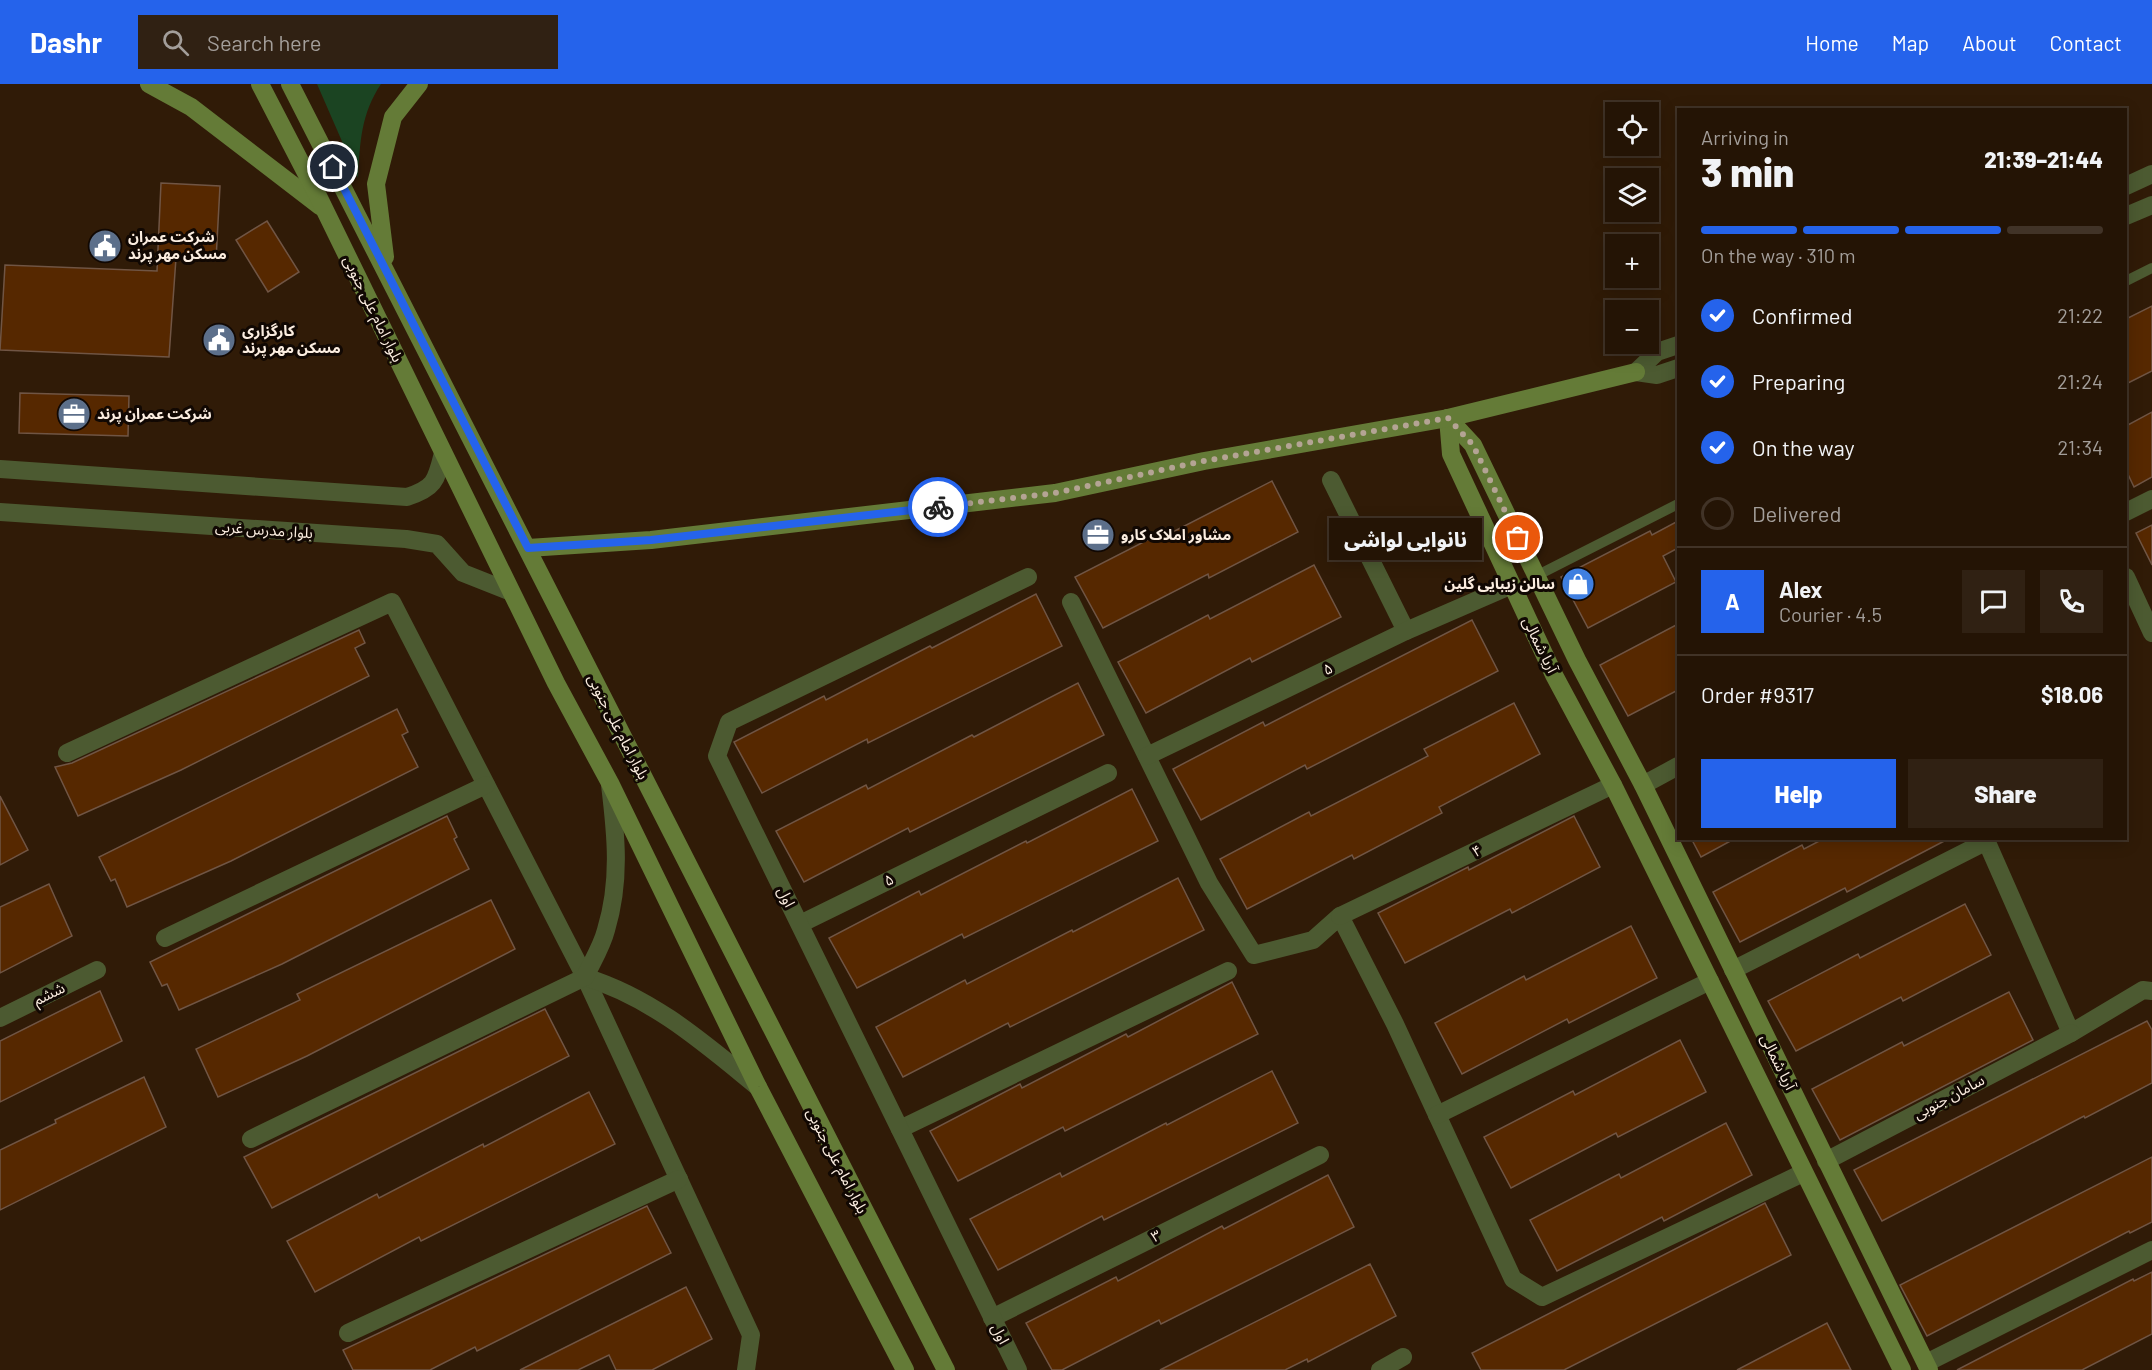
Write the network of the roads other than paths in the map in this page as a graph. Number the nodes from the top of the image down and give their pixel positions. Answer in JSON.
{"nodes":[{"id":1,"x":149,"y":84,"type":"edge"},
{"id":2,"x":260,"y":84,"type":"edge"},
{"id":3,"x":290,"y":84,"type":"edge"},
{"id":4,"x":419,"y":84,"type":"edge"},
{"id":5,"x":2152,"y":174,"type":"edge"},
{"id":6,"x":2127,"y":186,"type":"edge"},
{"id":7,"x":2152,"y":205,"type":"edge"},
{"id":8,"x":324,"y":209,"type":"junction"},
{"id":9,"x":2127,"y":216,"type":"edge"},
{"id":10,"x":2152,"y":267,"type":"edge"},
{"id":11,"x":387,"y":271,"type":"junction"},
{"id":12,"x":2127,"y":280,"type":"edge"},
{"id":13,"x":1677,"y":345,"type":"edge"},
{"id":14,"x":1677,"y":368,"type":"edge"},
{"id":15,"x":1636,"y":372,"type":"junction"},
{"id":16,"x":1448,"y":418,"type":"junction"},
{"id":17,"x":443,"y":453,"type":"junction"},
{"id":18,"x":0,"y":469,"type":"edge"},
{"id":19,"x":1331,"y":480,"type":"dead end"},
{"id":20,"x":2152,"y":499,"type":"edge"},
{"id":21,"x":1677,"y":505,"type":"edge"},
{"id":22,"x":0,"y":512,"type":"edge"},
{"id":23,"x":2127,"y":512,"type":"edge"},
{"id":24,"x":528,"y":548,"type":"junction"},
{"id":25,"x":1536,"y":576,"type":"junction"},
{"id":26,"x":1028,"y":577,"type":"dead end"},
{"id":27,"x":2127,"y":579,"type":"edge"},
{"id":28,"x":1512,"y":585,"type":"junction"},
{"id":29,"x":512,"y":592,"type":"junction"},
{"id":30,"x":1071,"y":602,"type":"dead end"},
{"id":31,"x":1406,"y":631,"type":"junction"},
{"id":32,"x":2152,"y":633,"type":"edge"},
{"id":33,"x":67,"y":753,"type":"dead end"},
{"id":34,"x":632,"y":754,"type":"junction"},
{"id":35,"x":1147,"y":756,"type":"junction"},
{"id":36,"x":1677,"y":767,"type":"edge"},
{"id":37,"x":1108,"y":773,"type":"dead end"},
{"id":38,"x":606,"y":776,"type":"junction"},
{"id":39,"x":486,"y":785,"type":"junction"},
{"id":40,"x":1613,"y":785,"type":"junction"},
{"id":41,"x":1643,"y":785,"type":"junction"},
{"id":42,"x":1986,"y":840,"type":"edge"},
{"id":43,"x":1340,"y":916,"type":"junction"},
{"id":44,"x":800,"y":924,"type":"junction"},
{"id":45,"x":165,"y":938,"type":"dead end"},
{"id":46,"x":97,"y":970,"type":"dead end"},
{"id":47,"x":1733,"y":970,"type":"junction"},
{"id":48,"x":1228,"y":971,"type":"dead end"},
{"id":49,"x":585,"y":977,"type":"junction"},
{"id":50,"x":1710,"y":981,"type":"junction"},
{"id":51,"x":2152,"y":991,"type":"edge"},
{"id":52,"x":0,"y":1018,"type":"edge"},
{"id":53,"x":2072,"y":1033,"type":"junction"},
{"id":54,"x":758,"y":1087,"type":"junction"},
{"id":55,"x":1437,"y":1115,"type":"junction"},
{"id":56,"x":900,"y":1129,"type":"junction"},
{"id":57,"x":251,"y":1139,"type":"dead end"},
{"id":58,"x":1320,"y":1155,"type":"dead end"},
{"id":59,"x":1826,"y":1161,"type":"junction"},
{"id":60,"x":1803,"y":1173,"type":"junction"},
{"id":61,"x":679,"y":1179,"type":"junction"},
{"id":62,"x":2152,"y":1250,"type":"edge"},
{"id":63,"x":992,"y":1318,"type":"junction"},
{"id":64,"x":348,"y":1333,"type":"dead end"},
{"id":65,"x":1403,"y":1357,"type":"dead end"},
{"id":66,"x":1927,"y":1366,"type":"edge"},
{"id":67,"x":746,"y":1370,"type":"edge"},
{"id":68,"x":905,"y":1370,"type":"edge"},
{"id":69,"x":946,"y":1370,"type":"edge"},
{"id":70,"x":1018,"y":1370,"type":"edge"},
{"id":71,"x":1380,"y":1370,"type":"edge"},
{"id":72,"x":1902,"y":1370,"type":"edge"}],
"edges":[{"from":1,"to":8,"type":"main road"},
{"from":2,"to":8,"type":"main road","name":"بلوار امام علی جنوبی"},
{"from":3,"to":11,"type":"main road","name":"بلوار امام علی جنوبی"},
{"from":4,"to":11,"type":"main road"},
{"from":5,"to":6,"type":"street"},
{"from":7,"to":9,"type":"street"},
{"from":8,"to":17,"type":"main road","name":"بلوار امام علی جنوبی"},
{"from":10,"to":12,"type":"lane"},
{"from":11,"to":24,"type":"main road","name":"بلوار امام علی جنوبی"},
{"from":13,"to":15,"type":"street"},
{"from":14,"to":15,"type":"street"},
{"from":15,"to":16,"type":"main road"},
{"from":16,"to":24,"type":"main road"},
{"from":16,"to":25,"type":"main road","name":"آریا شمالی"},
{"from":16,"to":28,"type":"main road","name":"آریا شمالی"},
{"from":17,"to":18,"type":"street"},
{"from":17,"to":29,"type":"main road","name":"بلوار امام علی جنوبی"},
{"from":19,"to":31,"type":"street"},
{"from":20,"to":23,"type":"street"},
{"from":21,"to":25,"type":"lane"},
{"from":22,"to":29,"type":"street","name":"بلوار مدرس غربی"},
{"from":24,"to":34,"type":"main road","name":"بلوار امام علی جنوبی"},
{"from":25,"to":41,"type":"main road","name":"آریا شمالی"},
{"from":26,"to":44,"type":"street","name":"اول"},
{"from":27,"to":32,"type":"street"},
{"from":28,"to":31,"type":"street","name":"۵"},
{"from":28,"to":40,"type":"main road","name":"آریا شمالی"},
{"from":29,"to":38,"type":"main road","name":"بلوار امام علی جنوبی"},
{"from":30,"to":35,"type":"street"},
{"from":31,"to":35,"type":"street","name":"۵"},
{"from":33,"to":39,"type":"street"},
{"from":34,"to":38,"type":"main road"},
{"from":34,"to":69,"type":"main road","name":"بلوار امام علی جنوبی"},
{"from":35,"to":43,"type":"street","name":"۴"},
{"from":36,"to":41,"type":"street"},
{"from":37,"to":44,"type":"street","name":"۵"},
{"from":38,"to":49,"type":"street"},
{"from":38,"to":54,"type":"main road","name":"بلوار امام علی جنوبی"},
{"from":39,"to":45,"type":"street"},
{"from":39,"to":49,"type":"street"},
{"from":40,"to":43,"type":"street","name":"۴"},
{"from":40,"to":50,"type":"main road","name":"آریا شمالی"},
{"from":41,"to":47,"type":"main road","name":"آریا شمالی"},
{"from":42,"to":47,"type":"street"},
{"from":42,"to":53,"type":"street"},
{"from":43,"to":55,"type":"street"},
{"from":44,"to":56,"type":"street","name":"اول"},
{"from":46,"to":52,"type":"street","name":"ششم"},
{"from":47,"to":59,"type":"main road","name":"آریا شمالی"},
{"from":48,"to":56,"type":"street"},
{"from":49,"to":54,"type":"street"},
{"from":49,"to":57,"type":"street"},
{"from":49,"to":61,"type":"street"},
{"from":50,"to":55,"type":"street"},
{"from":50,"to":60,"type":"main road","name":"آریا شمالی"},
{"from":51,"to":53,"type":"street","name":"سامان جنوبی"},
{"from":53,"to":59,"type":"street","name":"سامان جنوبی"},
{"from":54,"to":68,"type":"main road","name":"بلوار امام علی جنوبی"},
{"from":55,"to":60,"type":"street"},
{"from":56,"to":63,"type":"street","name":"اول"},
{"from":58,"to":63,"type":"street","name":"۳"},
{"from":59,"to":60,"type":"main road"},
{"from":59,"to":66,"type":"main road","name":"آریا شمالی"},
{"from":60,"to":72,"type":"main road","name":"آریا شمالی"},
{"from":61,"to":64,"type":"street"},
{"from":61,"to":67,"type":"street"},
{"from":62,"to":66,"type":"street"},
{"from":63,"to":70,"type":"street","name":"اول"},
{"from":65,"to":71,"type":"street"}]}
